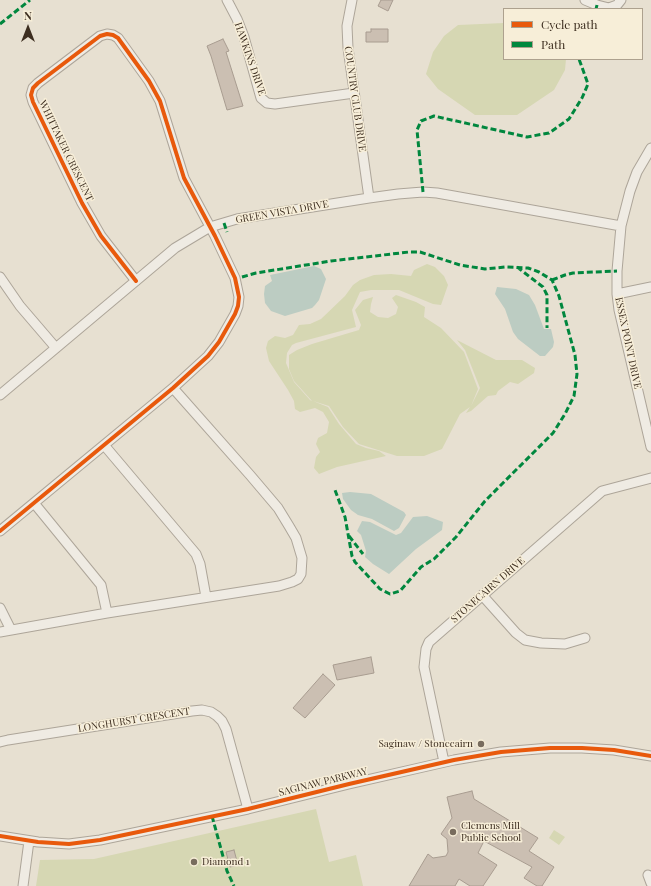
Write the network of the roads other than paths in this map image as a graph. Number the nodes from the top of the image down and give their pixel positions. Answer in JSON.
{"nodes":[{"id":1,"x":227,"y":0,"type":"edge"},
{"id":2,"x":352,"y":0,"type":"edge"},
{"id":3,"x":585,"y":0,"type":"edge"},
{"id":4,"x":621,"y":0,"type":"edge"},
{"id":5,"x":354,"y":93,"type":"junction"},
{"id":6,"x":651,"y":148,"type":"edge"},
{"id":7,"x":369,"y":198,"type":"junction"},
{"id":8,"x":621,"y":226,"type":"junction"},
{"id":9,"x":210,"y":227,"type":"junction"},
{"id":10,"x":0,"y":277,"type":"edge"},
{"id":11,"x":136,"y":281,"type":"junction"},
{"id":12,"x":651,"y":287,"type":"edge"},
{"id":13,"x":617,"y":294,"type":"junction"},
{"id":14,"x":56,"y":348,"type":"junction"},
{"id":15,"x":174,"y":388,"type":"junction"},
{"id":16,"x":0,"y":395,"type":"edge"},
{"id":17,"x":104,"y":445,"type":"junction"},
{"id":18,"x":651,"y":447,"type":"edge"},
{"id":19,"x":651,"y":478,"type":"edge"},
{"id":20,"x":34,"y":503,"type":"junction"},
{"id":21,"x":0,"y":531,"type":"edge"},
{"id":22,"x":482,"y":595,"type":"junction"},
{"id":23,"x":206,"y":597,"type":"junction"},
{"id":24,"x":0,"y":608,"type":"edge"},
{"id":25,"x":107,"y":613,"type":"junction"},
{"id":26,"x":11,"y":630,"type":"junction"},
{"id":27,"x":0,"y":632,"type":"edge"},
{"id":28,"x":585,"y":638,"type":"dead end"},
{"id":29,"x":0,"y":742,"type":"edge"},
{"id":30,"x":651,"y":756,"type":"edge"},
{"id":31,"x":444,"y":762,"type":"junction"},
{"id":32,"x":248,"y":809,"type":"junction"},
{"id":33,"x":0,"y":836,"type":"edge"},
{"id":34,"x":29,"y":842,"type":"junction"},
{"id":35,"x":23,"y":886,"type":"edge"}],
"edges":[{"from":1,"to":5,"type":"street","name":"HAWKINS DRIVE"},
{"from":2,"to":5,"type":"street","name":"COUNTRY CLUB DRIVE"},
{"from":3,"to":4,"type":"street"},
{"from":5,"to":7,"type":"street","name":"COUNTRY CLUB DRIVE"},
{"from":6,"to":8,"type":"street","name":"ESSEX POINT DRIVE"},
{"from":7,"to":8,"type":"street","name":"GREEN VISTA DRIVE"},
{"from":7,"to":9,"type":"street","name":"GREEN VISTA DRIVE"},
{"from":8,"to":13,"type":"street","name":"ESSEX POINT DRIVE"},
{"from":9,"to":11,"type":"street","name":"GREEN VISTA DRIVE"},
{"from":9,"to":11,"type":"street","name":"WHITTAKER CRESCENT"},
{"from":9,"to":15,"type":"street","name":"WHITTAKER CRESCENT"},
{"from":10,"to":14,"type":"street"},
{"from":11,"to":14,"type":"street","name":"GREEN VISTA DRIVE"},
{"from":12,"to":13,"type":"street"},
{"from":13,"to":18,"type":"street","name":"ESSEX POINT DRIVE"},
{"from":14,"to":16,"type":"street","name":"GREEN VISTA DRIVE"},
{"from":15,"to":17,"type":"street","name":"WHITTAKER CRESCENT"},
{"from":15,"to":23,"type":"street"},
{"from":17,"to":20,"type":"street","name":"WHITTAKER CRESCENT"},
{"from":17,"to":23,"type":"street"},
{"from":19,"to":22,"type":"street","name":"STONECAIRN DRIVE"},
{"from":20,"to":21,"type":"street","name":"WHITTAKER CRESCENT"},
{"from":20,"to":25,"type":"street"},
{"from":22,"to":28,"type":"street"},
{"from":22,"to":31,"type":"street","name":"STONECAIRN DRIVE"},
{"from":23,"to":25,"type":"street"},
{"from":24,"to":26,"type":"street"},
{"from":25,"to":26,"type":"street"},
{"from":26,"to":27,"type":"street"},
{"from":29,"to":32,"type":"street","name":"LONGHURST CRESCENT"},
{"from":30,"to":31,"type":"street","name":"SAGINAW PARKWAY"},
{"from":31,"to":32,"type":"street","name":"SAGINAW PARKWAY"},
{"from":32,"to":34,"type":"street","name":"SAGINAW PARKWAY"},
{"from":33,"to":34,"type":"street","name":"SAGINAW PARKWAY"},
{"from":34,"to":35,"type":"street"}]}
